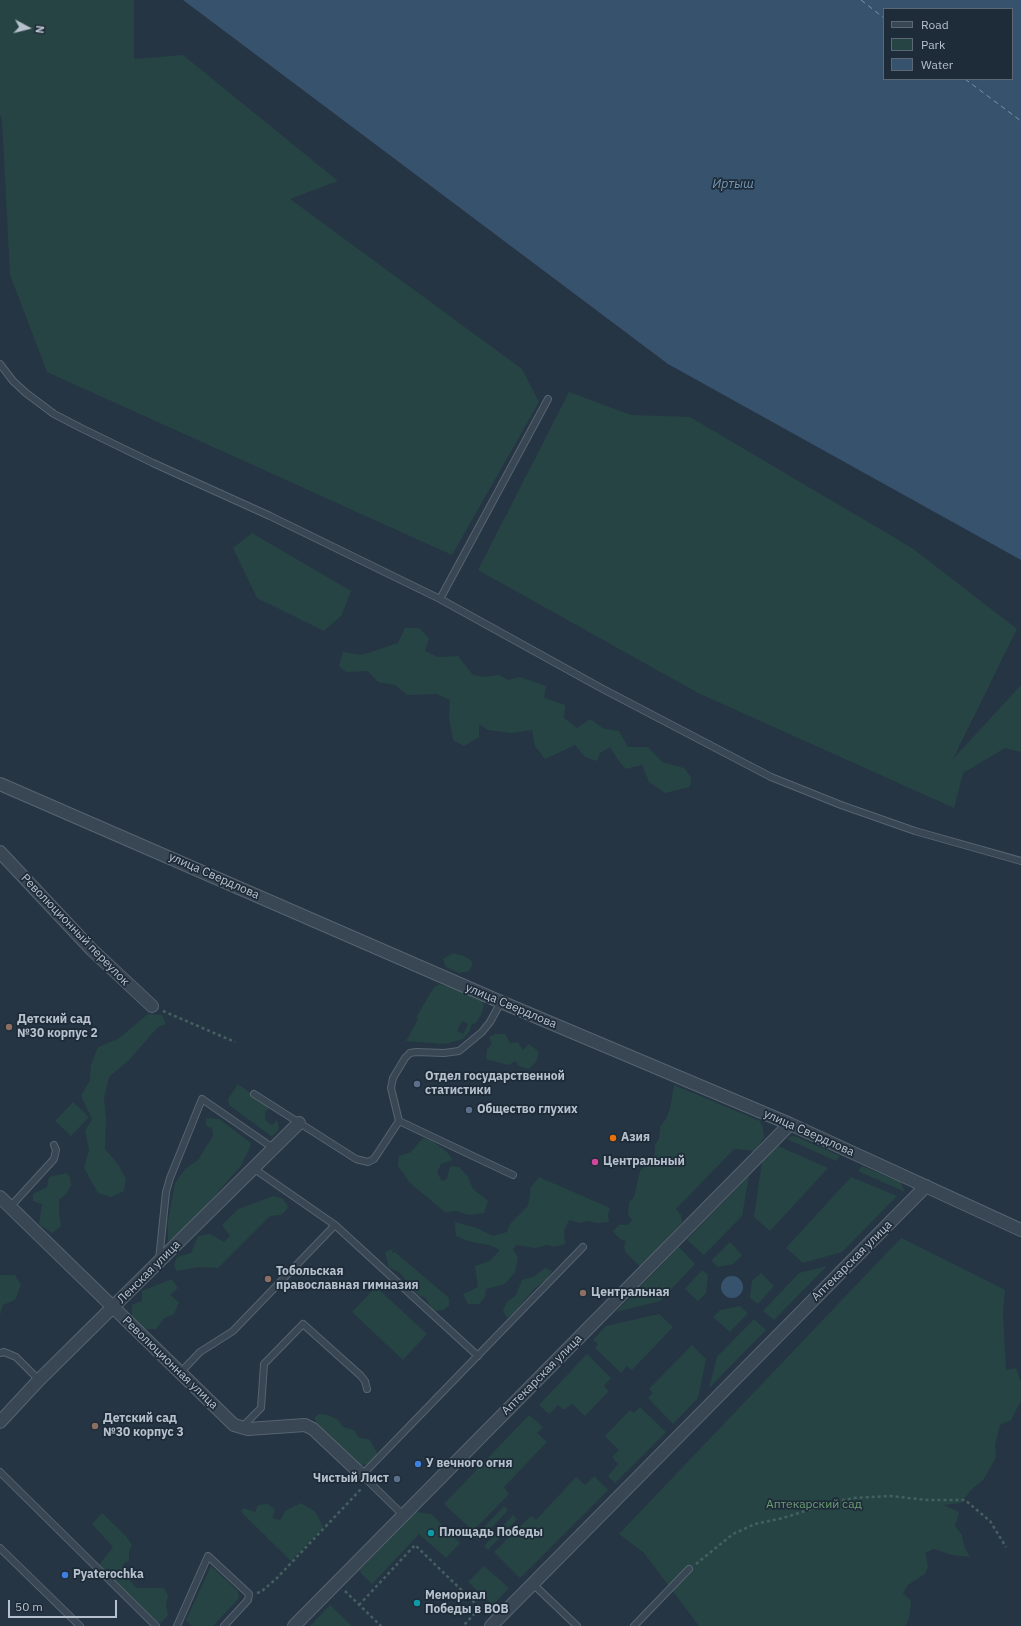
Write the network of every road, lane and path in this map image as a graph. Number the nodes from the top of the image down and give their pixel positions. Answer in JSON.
{"nodes":[{"id":1,"x":0,"y":364,"type":"edge"},
{"id":2,"x":548,"y":399,"type":"dead end"},
{"id":3,"x":440,"y":599,"type":"junction"},
{"id":4,"x":1,"y":788,"type":"edge"},
{"id":5,"x":0,"y":852,"type":"edge"},
{"id":6,"x":1021,"y":861,"type":"edge"},
{"id":7,"x":501,"y":1002,"type":"junction"},
{"id":8,"x":152,"y":1006,"type":"joint"},
{"id":9,"x":234,"y":1042,"type":"dead end"},
{"id":10,"x":254,"y":1094,"type":"dead end"},
{"id":11,"x":399,"y":1121,"type":"junction"},
{"id":12,"x":299,"y":1123,"type":"junction"},
{"id":13,"x":790,"y":1124,"type":"junction"},
{"id":14,"x":54,"y":1145,"type":"dead end"},
{"id":15,"x":273,"y":1148,"type":"junction"},
{"id":16,"x":253,"y":1168,"type":"junction"},
{"id":17,"x":513,"y":1175,"type":"dead end"},
{"id":18,"x":926,"y":1186,"type":"junction"},
{"id":19,"x":0,"y":1196,"type":"edge"},
{"id":20,"x":11,"y":1206,"type":"junction"},
{"id":21,"x":336,"y":1225,"type":"junction"},
{"id":22,"x":1021,"y":1230,"type":"edge"},
{"id":23,"x":583,"y":1246,"type":"dead end"},
{"id":24,"x":159,"y":1262,"type":"junction"},
{"id":25,"x":113,"y":1308,"type":"junction"},
{"id":26,"x":0,"y":1353,"type":"edge"},
{"id":27,"x":478,"y":1356,"type":"junction"},
{"id":28,"x":180,"y":1373,"type":"junction"},
{"id":29,"x":39,"y":1380,"type":"junction"},
{"id":30,"x":367,"y":1389,"type":"dead end"},
{"id":31,"x":0,"y":1422,"type":"edge"},
{"id":32,"x":241,"y":1428,"type":"junction"},
{"id":33,"x":0,"y":1472,"type":"edge"},
{"id":34,"x":365,"y":1479,"type":"junction"},
{"id":35,"x":403,"y":1515,"type":"junction"},
{"id":36,"x":1006,"y":1547,"type":"dead end"},
{"id":37,"x":0,"y":1548,"type":"edge"},
{"id":38,"x":689,"y":1569,"type":"joint"},
{"id":39,"x":336,"y":1583,"type":"junction"},
{"id":40,"x":533,"y":1584,"type":"junction"},
{"id":41,"x":249,"y":1594,"type":"junction"},
{"id":42,"x":358,"y":1605,"type":"junction"},
{"id":43,"x":80,"y":1626,"type":"edge"},
{"id":44,"x":156,"y":1626,"type":"edge"},
{"id":45,"x":177,"y":1626,"type":"edge"},
{"id":46,"x":224,"y":1626,"type":"edge"},
{"id":47,"x":294,"y":1626,"type":"edge"},
{"id":48,"x":381,"y":1626,"type":"edge"},
{"id":49,"x":463,"y":1626,"type":"edge"},
{"id":50,"x":492,"y":1626,"type":"edge"},
{"id":51,"x":577,"y":1626,"type":"edge"},
{"id":52,"x":634,"y":1626,"type":"edge"}],
"edges":[{"from":1,"to":3,"type":"lane"},
{"from":2,"to":3,"type":"lane"},
{"from":3,"to":6,"type":"lane"},
{"from":4,"to":7,"type":"street","name":"улица Свердлова"},
{"from":5,"to":8,"type":"street","name":"Революционный переулок"},
{"from":7,"to":11,"type":"lane"},
{"from":7,"to":13,"type":"street","name":"улица Свердлова"},
{"from":8,"to":9,"type":"path"},
{"from":10,"to":12,"type":"lane"},
{"from":11,"to":12,"type":"lane"},
{"from":11,"to":17,"type":"lane"},
{"from":12,"to":15,"type":"street","name":"Ленская улица"},
{"from":13,"to":18,"type":"street","name":"улица Свердлова"},
{"from":13,"to":35,"type":"street","name":"Аптекарская улица"},
{"from":14,"to":20,"type":"lane"},
{"from":15,"to":16,"type":"street","name":"Ленская улица"},
{"from":15,"to":24,"type":"lane"},
{"from":16,"to":21,"type":"lane"},
{"from":16,"to":24,"type":"street","name":"Ленская улица"},
{"from":18,"to":22,"type":"street","name":"улица Свердлова"},
{"from":18,"to":40,"type":"street","name":"Аптекарская улица"},
{"from":19,"to":20,"type":"street","name":"Революционная улица"},
{"from":20,"to":25,"type":"street","name":"Революционная улица"},
{"from":21,"to":27,"type":"lane"},
{"from":21,"to":28,"type":"lane"},
{"from":23,"to":27,"type":"lane"},
{"from":24,"to":25,"type":"street","name":"Ленская улица"},
{"from":25,"to":28,"type":"street","name":"Революционная улица"},
{"from":25,"to":29,"type":"street","name":"Ленская улица"},
{"from":26,"to":29,"type":"lane"},
{"from":27,"to":34,"type":"lane"},
{"from":28,"to":32,"type":"street","name":"Революционная улица"},
{"from":29,"to":31,"type":"street","name":"Ленская улица"},
{"from":30,"to":32,"type":"lane"},
{"from":32,"to":34,"type":"street"},
{"from":33,"to":44,"type":"lane"},
{"from":34,"to":35,"type":"lane"},
{"from":34,"to":41,"type":"path"},
{"from":35,"to":39,"type":"street","name":"Аптекарская улица"},
{"from":36,"to":38,"type":"path"},
{"from":37,"to":43,"type":"lane"},
{"from":38,"to":52,"type":"lane"},
{"from":39,"to":42,"type":"path"},
{"from":39,"to":47,"type":"street","name":"Аптекарская улица"},
{"from":40,"to":50,"type":"street","name":"Аптекарская улица"},
{"from":40,"to":51,"type":"lane"},
{"from":41,"to":45,"type":"lane"},
{"from":41,"to":46,"type":"lane"},
{"from":42,"to":48,"type":"path"},
{"from":42,"to":49,"type":"path"}]}
